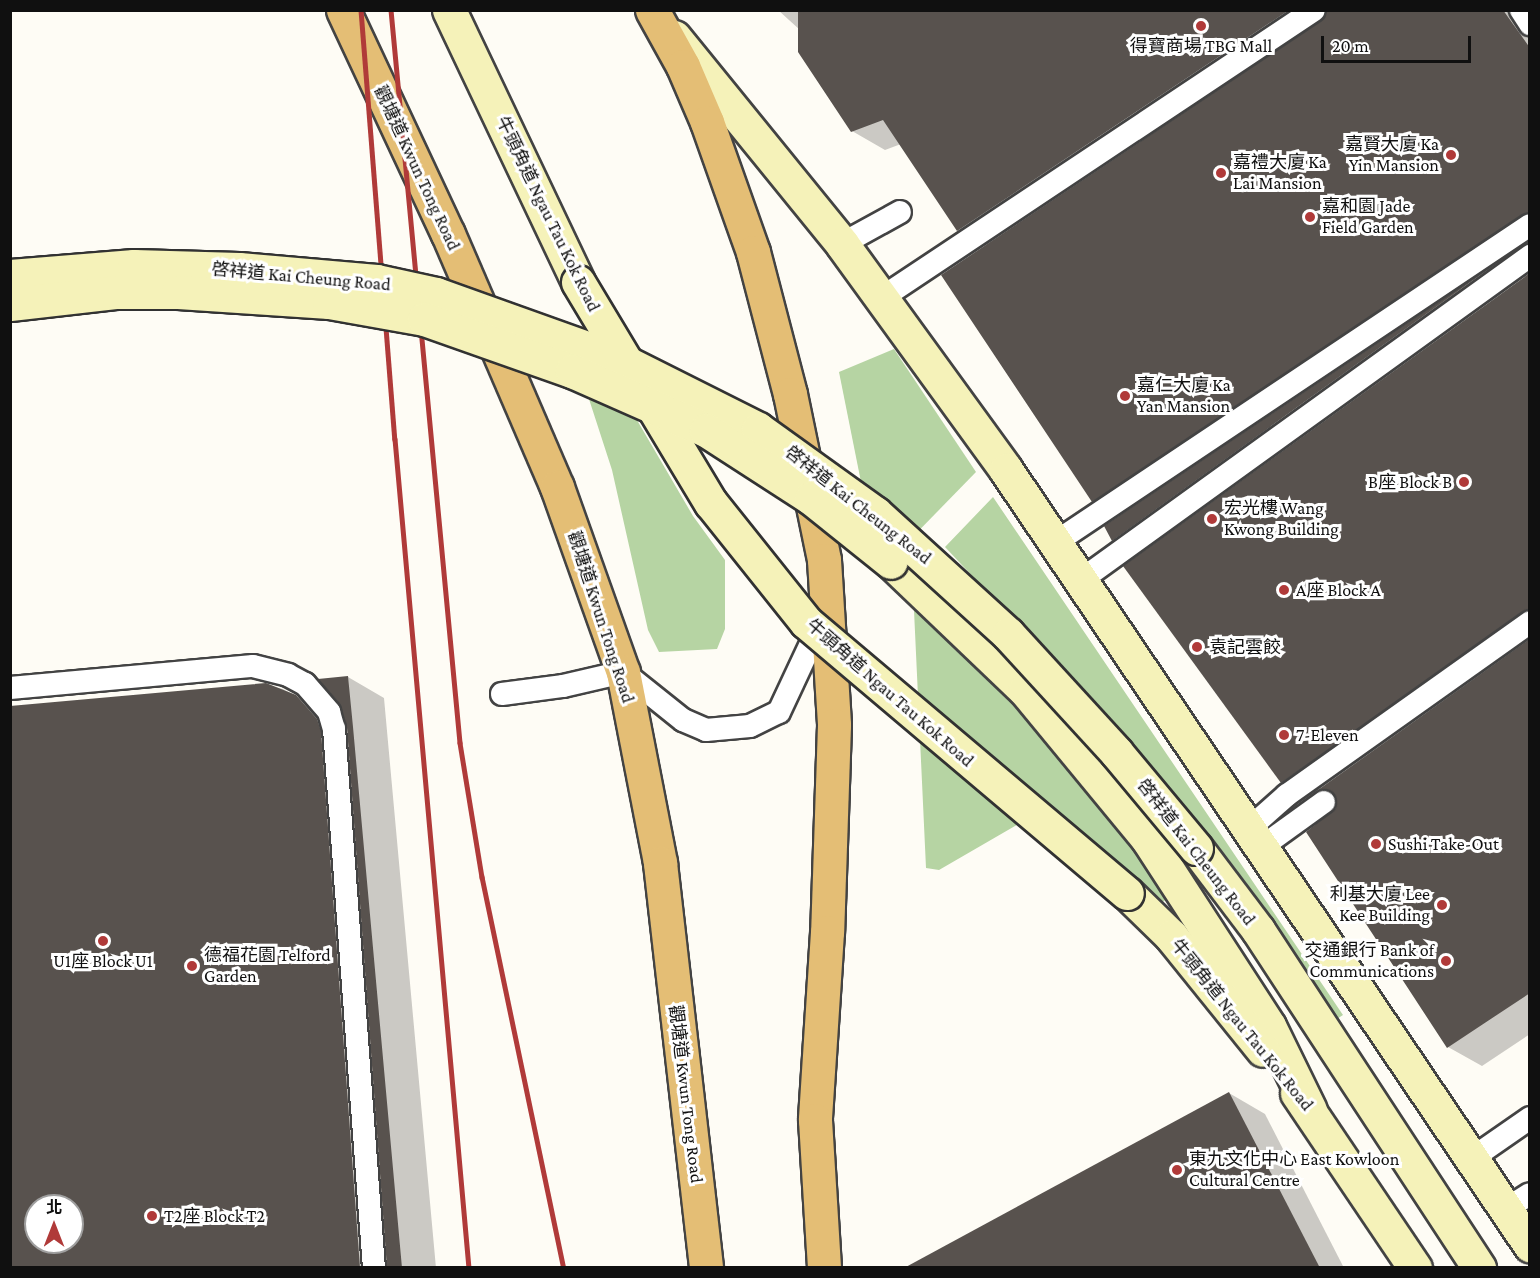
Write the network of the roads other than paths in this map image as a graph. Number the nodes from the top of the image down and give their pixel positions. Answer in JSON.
{"nodes":[{"id":1,"x":343,"y":10,"type":"edge"},
{"id":2,"x":449,"y":10,"type":"edge"},
{"id":3,"x":652,"y":10,"type":"edge"},
{"id":4,"x":1314,"y":10,"type":"edge"},
{"id":5,"x":900,"y":212,"type":"dead end"},
{"id":6,"x":1530,"y":225,"type":"edge"},
{"id":7,"x":842,"y":244,"type":"junction"},
{"id":8,"x":1530,"y":256,"type":"edge"},
{"id":9,"x":10,"y":276,"type":"edge"},
{"id":10,"x":880,"y":298,"type":"junction"},
{"id":11,"x":10,"y":304,"type":"edge"},
{"id":12,"x":1056,"y":542,"type":"junction"},
{"id":13,"x":1081,"y":580,"type":"junction"},
{"id":14,"x":828,"y":607,"type":"junction"},
{"id":15,"x":1530,"y":622,"type":"edge"},
{"id":16,"x":623,"y":672,"type":"junction"},
{"id":17,"x":10,"y":688,"type":"edge"},
{"id":18,"x":502,"y":694,"type":"dead end"},
{"id":19,"x":1324,"y":802,"type":"dead end"},
{"id":20,"x":1257,"y":837,"type":"junction"},
{"id":21,"x":1310,"y":1110,"type":"junction"},
{"id":22,"x":1530,"y":1119,"type":"edge"},
{"id":23,"x":1470,"y":1159,"type":"junction"},
{"id":24,"x":1518,"y":1202,"type":"edge"},
{"id":25,"x":1530,"y":1245,"type":"edge"},
{"id":26,"x":374,"y":1268,"type":"edge"},
{"id":27,"x":706,"y":1268,"type":"edge"},
{"id":28,"x":824,"y":1268,"type":"edge"},
{"id":29,"x":1415,"y":1268,"type":"edge"},
{"id":30,"x":1479,"y":1268,"type":"edge"}],
"edges":[{"from":1,"to":16,"type":"highway","name":"觀塘道 Kwun Tong Road"},
{"from":2,"to":21,"type":"main road","name":"牛頭角道 Ngau Tau Kok Road","bridge":true},
{"from":3,"to":7,"type":"main road"},
{"from":3,"to":14,"type":"highway"},
{"from":4,"to":10,"type":"lane"},
{"from":5,"to":7,"type":"lane"},
{"from":6,"to":12,"type":"lane"},
{"from":7,"to":10,"type":"main road"},
{"from":8,"to":13,"type":"lane"},
{"from":9,"to":30,"type":"main road","name":"啓祥道 Kai Cheung Road","bridge":true},
{"from":10,"to":12,"type":"main road"},
{"from":11,"to":21,"type":"main road","name":"啓祥道 Kai Cheung Road","bridge":true},
{"from":12,"to":13,"type":"main road"},
{"from":13,"to":20,"type":"main road"},
{"from":14,"to":16,"type":"lane"},
{"from":14,"to":28,"type":"highway"},
{"from":15,"to":20,"type":"lane"},
{"from":16,"to":18,"type":"lane"},
{"from":16,"to":27,"type":"highway","name":"觀塘道 Kwun Tong Road"},
{"from":17,"to":26,"type":"lane"},
{"from":19,"to":20,"type":"lane"},
{"from":20,"to":23,"type":"main road"},
{"from":21,"to":29,"type":"main road","name":"牛頭角道 Ngau Tau Kok Road"},
{"from":22,"to":23,"type":"lane"},
{"from":23,"to":24,"type":"main road"},
{"from":24,"to":25,"type":"main road"}]}
